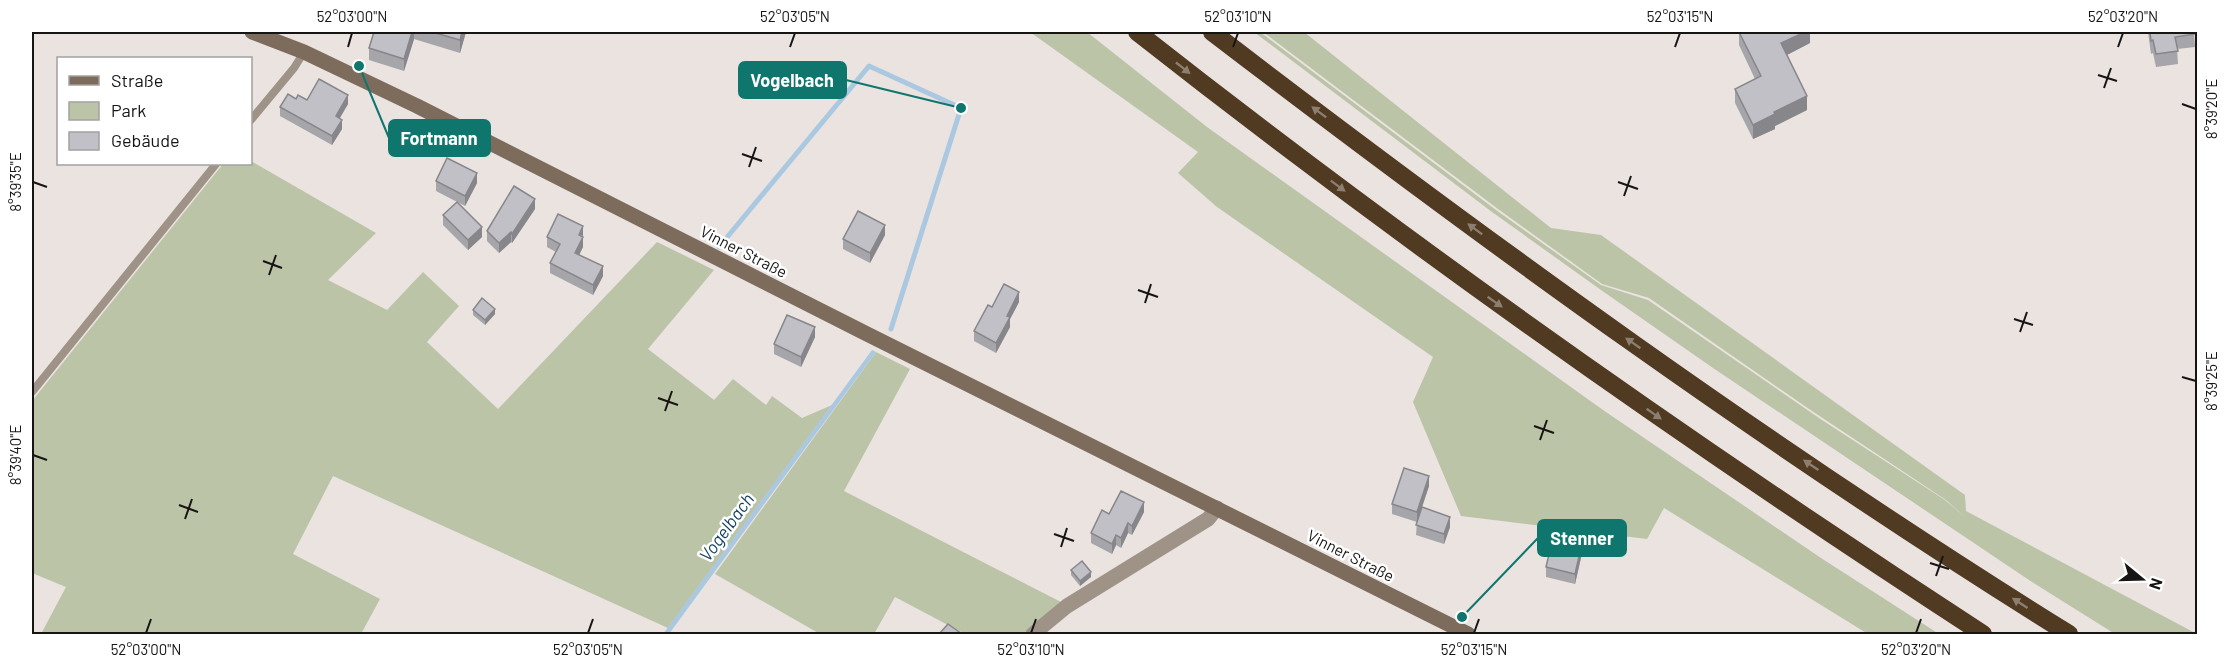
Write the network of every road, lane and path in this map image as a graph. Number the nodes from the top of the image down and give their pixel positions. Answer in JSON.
{"nodes":[{"id":1,"x":252,"y":32,"type":"edge"},
{"id":2,"x":1137,"y":32,"type":"edge"},
{"id":3,"x":1212,"y":32,"type":"edge"},
{"id":4,"x":304,"y":52,"type":"junction"},
{"id":5,"x":252,"y":119,"type":"edge"},
{"id":6,"x":215,"y":165,"type":"edge"},
{"id":7,"x":32,"y":392,"type":"edge"},
{"id":8,"x":1217,"y":508,"type":"junction"},
{"id":9,"x":1033,"y":634,"type":"edge"},
{"id":10,"x":1468,"y":634,"type":"edge"},
{"id":11,"x":1983,"y":634,"type":"edge"},
{"id":12,"x":2069,"y":634,"type":"edge"}],
"edges":[{"from":1,"to":4,"type":"street","name":"Vinner Straße"},
{"from":2,"to":11,"type":"highway","one_way":true},
{"from":12,"to":3,"type":"highway","one_way":true},
{"from":4,"to":5,"type":"lane"},
{"from":4,"to":8,"type":"street","name":"Vinner Straße"},
{"from":6,"to":7,"type":"lane"},
{"from":8,"to":9,"type":"street"},
{"from":8,"to":10,"type":"street","name":"Vinner Straße"}]}
